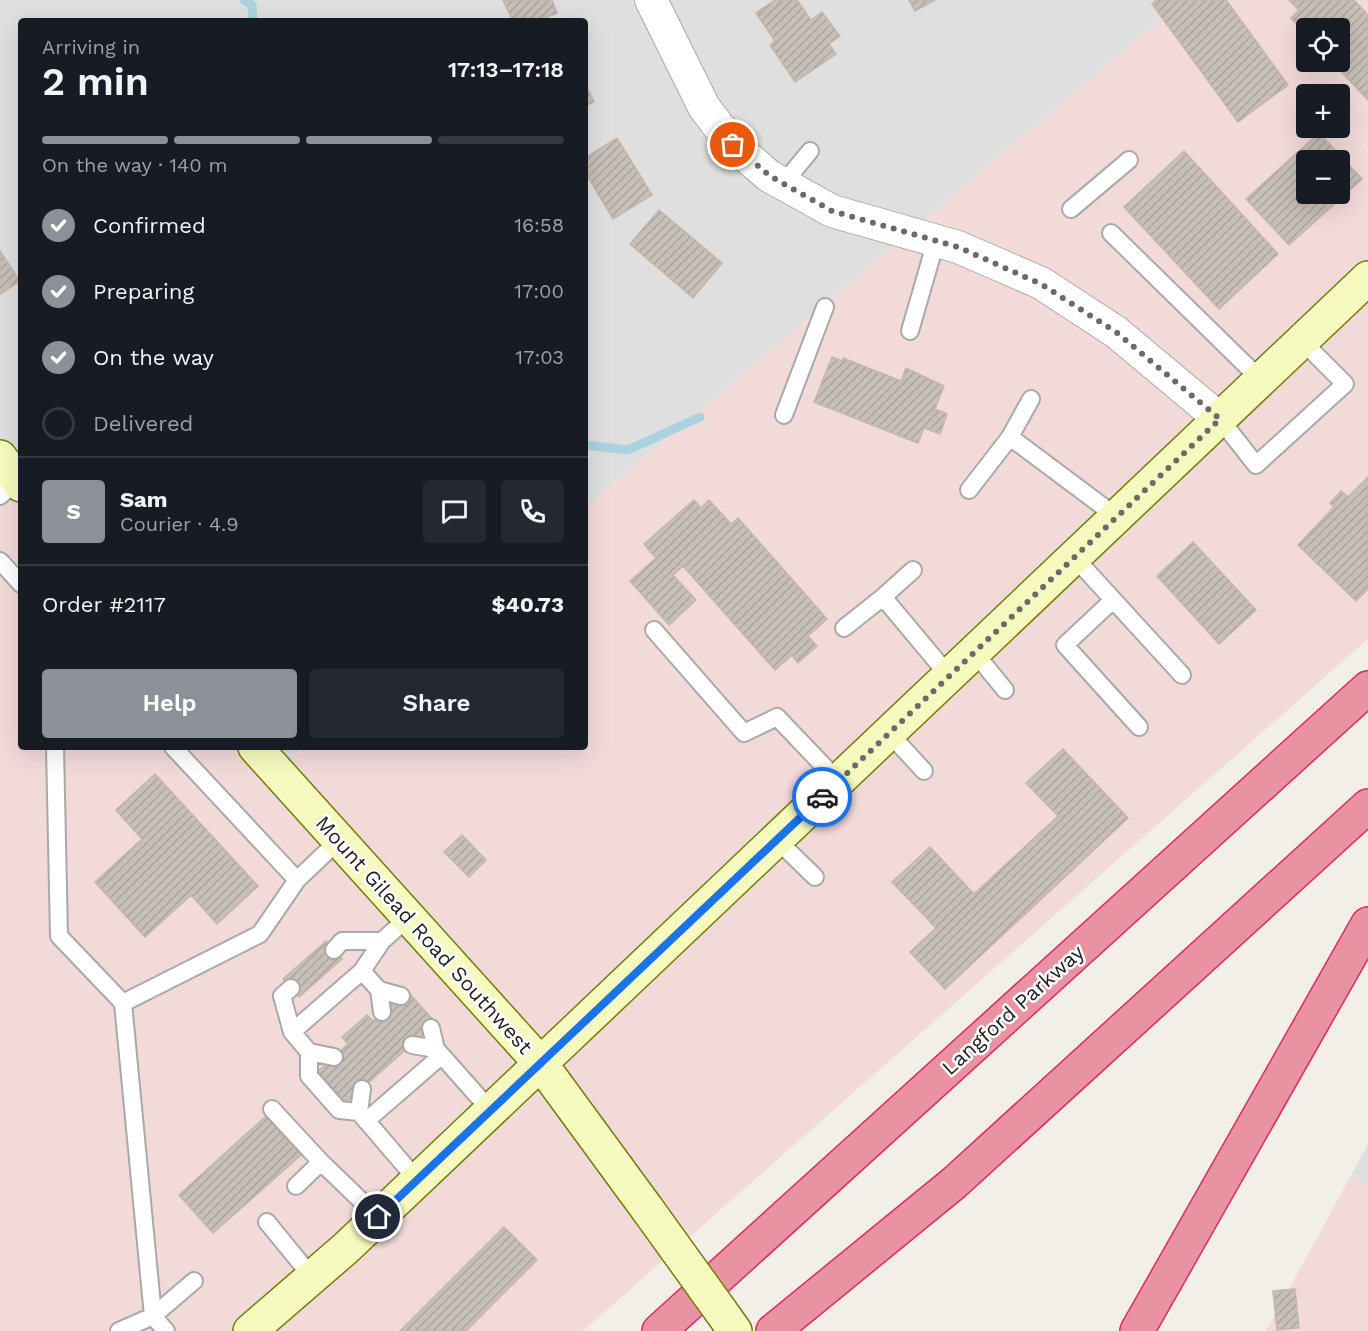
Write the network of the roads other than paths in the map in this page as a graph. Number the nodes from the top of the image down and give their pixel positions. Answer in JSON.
{"nodes":[{"id":1,"x":651,"y":0,"type":"edge"},
{"id":2,"x":810,"y":151,"type":"dead end"},
{"id":3,"x":1129,"y":160,"type":"dead end"},
{"id":4,"x":783,"y":183,"type":"junction"},
{"id":5,"x":1071,"y":209,"type":"dead end"},
{"id":6,"x":1111,"y":233,"type":"dead end"},
{"id":7,"x":936,"y":241,"type":"junction"},
{"id":8,"x":1368,"y":278,"type":"edge"},
{"id":9,"x":825,"y":307,"type":"dead end"},
{"id":10,"x":910,"y":331,"type":"dead end"},
{"id":11,"x":1302,"y":341,"type":"junction"},
{"id":12,"x":1261,"y":380,"type":"junction"},
{"id":13,"x":1031,"y":399,"type":"dead end"},
{"id":14,"x":784,"y":415,"type":"dead end"},
{"id":15,"x":1220,"y":419,"type":"junction"},
{"id":16,"x":1011,"y":437,"type":"junction"},
{"id":17,"x":969,"y":490,"type":"dead end"},
{"id":18,"x":1117,"y":517,"type":"junction"},
{"id":19,"x":1075,"y":558,"type":"junction"},
{"id":20,"x":0,"y":561,"type":"edge"},
{"id":21,"x":913,"y":570,"type":"dead end"},
{"id":22,"x":18,"y":581,"type":"edge"},
{"id":23,"x":883,"y":597,"type":"junction"},
{"id":24,"x":1113,"y":600,"type":"junction"},
{"id":25,"x":844,"y":628,"type":"dead end"},
{"id":26,"x":654,"y":630,"type":"dead end"},
{"id":27,"x":974,"y":652,"type":"junction"},
{"id":28,"x":1182,"y":675,"type":"dead end"},
{"id":29,"x":949,"y":676,"type":"junction"},
{"id":30,"x":1368,"y":688,"type":"edge"},
{"id":31,"x":1005,"y":690,"type":"dead end"},
{"id":32,"x":1139,"y":727,"type":"dead end"},
{"id":33,"x":889,"y":733,"type":"junction"},
{"id":34,"x":55,"y":750,"type":"edge"},
{"id":35,"x":176,"y":750,"type":"edge"},
{"id":36,"x":258,"y":750,"type":"edge"},
{"id":37,"x":924,"y":771,"type":"dead end"},
{"id":38,"x":838,"y":781,"type":"junction"},
{"id":39,"x":1368,"y":806,"type":"edge"},
{"id":40,"x":339,"y":840,"type":"junction"},
{"id":41,"x":777,"y":840,"type":"junction"},
{"id":42,"x":815,"y":877,"type":"dead end"},
{"id":43,"x":297,"y":880,"type":"junction"},
{"id":44,"x":409,"y":917,"type":"junction"},
{"id":45,"x":1368,"y":924,"type":"edge"},
{"id":46,"x":382,"y":940,"type":"junction"},
{"id":47,"x":334,"y":950,"type":"dead end"},
{"id":48,"x":362,"y":971,"type":"junction"},
{"id":49,"x":291,"y":988,"type":"dead end"},
{"id":50,"x":378,"y":990,"type":"junction"},
{"id":51,"x":401,"y":996,"type":"dead end"},
{"id":52,"x":123,"y":1003,"type":"junction"},
{"id":53,"x":382,"y":1012,"type":"dead end"},
{"id":54,"x":431,"y":1028,"type":"dead end"},
{"id":55,"x":292,"y":1032,"type":"junction"},
{"id":56,"x":412,"y":1045,"type":"dead end"},
{"id":57,"x":309,"y":1052,"type":"junction"},
{"id":58,"x":439,"y":1052,"type":"junction"},
{"id":59,"x":334,"y":1057,"type":"dead end"},
{"id":60,"x":541,"y":1064,"type":"junction"},
{"id":61,"x":362,"y":1089,"type":"dead end"},
{"id":62,"x":272,"y":1109,"type":"dead end"},
{"id":63,"x":491,"y":1111,"type":"junction"},
{"id":64,"x":363,"y":1117,"type":"junction"},
{"id":65,"x":321,"y":1162,"type":"junction"},
{"id":66,"x":417,"y":1180,"type":"junction"},
{"id":67,"x":296,"y":1186,"type":"dead end"},
{"id":68,"x":378,"y":1217,"type":"junction"},
{"id":69,"x":267,"y":1222,"type":"dead end"},
{"id":70,"x":312,"y":1277,"type":"junction"},
{"id":71,"x":194,"y":1281,"type":"dead end"},
{"id":72,"x":153,"y":1316,"type":"junction"},
{"id":73,"x":119,"y":1331,"type":"edge"},
{"id":74,"x":166,"y":1331,"type":"edge"},
{"id":75,"x":250,"y":1331,"type":"edge"},
{"id":76,"x":659,"y":1331,"type":"edge"},
{"id":77,"x":735,"y":1331,"type":"edge"},
{"id":78,"x":773,"y":1331,"type":"edge"},
{"id":79,"x":1137,"y":1331,"type":"edge"}],
"edges":[{"from":1,"to":4,"type":"street"},
{"from":2,"to":4,"type":"lane"},
{"from":3,"to":5,"type":"lane"},
{"from":4,"to":7,"type":"street"},
{"from":6,"to":12,"type":"lane"},
{"from":7,"to":10,"type":"lane"},
{"from":7,"to":15,"type":"street"},
{"from":8,"to":11,"type":"main road"},
{"from":9,"to":14,"type":"lane"},
{"from":11,"to":12,"type":"main road"},
{"from":11,"to":15,"type":"lane"},
{"from":12,"to":15,"type":"main road"},
{"from":13,"to":16,"type":"lane"},
{"from":15,"to":18,"type":"main road"},
{"from":16,"to":17,"type":"lane"},
{"from":16,"to":18,"type":"lane"},
{"from":18,"to":19,"type":"main road"},
{"from":19,"to":24,"type":"lane"},
{"from":19,"to":27,"type":"main road"},
{"from":20,"to":22,"type":"lane"},
{"from":21,"to":23,"type":"lane"},
{"from":23,"to":25,"type":"lane"},
{"from":23,"to":29,"type":"lane"},
{"from":24,"to":28,"type":"lane"},
{"from":24,"to":32,"type":"lane"},
{"from":26,"to":38,"type":"lane"},
{"from":27,"to":29,"type":"main road"},
{"from":27,"to":31,"type":"lane"},
{"from":29,"to":33,"type":"main road"},
{"from":30,"to":76,"type":"highway","name":"Langford Parkway"},
{"from":33,"to":37,"type":"lane"},
{"from":33,"to":38,"type":"main road"},
{"from":34,"to":52,"type":"lane"},
{"from":35,"to":43,"type":"lane"},
{"from":36,"to":40,"type":"main road","name":"Mount Gilead Road Southwest"},
{"from":38,"to":41,"type":"main road"},
{"from":39,"to":78,"type":"highway"},
{"from":40,"to":43,"type":"lane"},
{"from":40,"to":44,"type":"main road","name":"Mount Gilead Road Southwest"},
{"from":41,"to":42,"type":"lane"},
{"from":41,"to":60,"type":"main road"},
{"from":43,"to":52,"type":"lane"},
{"from":44,"to":46,"type":"lane"},
{"from":44,"to":60,"type":"main road","name":"Mount Gilead Road Southwest"},
{"from":45,"to":79,"type":"highway"},
{"from":46,"to":47,"type":"lane"},
{"from":46,"to":48,"type":"lane"},
{"from":48,"to":50,"type":"lane"},
{"from":48,"to":55,"type":"lane"},
{"from":49,"to":55,"type":"lane"},
{"from":50,"to":51,"type":"lane"},
{"from":50,"to":53,"type":"lane"},
{"from":52,"to":72,"type":"lane"},
{"from":54,"to":58,"type":"lane"},
{"from":55,"to":57,"type":"lane"},
{"from":56,"to":58,"type":"lane"},
{"from":57,"to":59,"type":"lane"},
{"from":57,"to":64,"type":"lane"},
{"from":58,"to":63,"type":"lane"},
{"from":58,"to":64,"type":"lane"},
{"from":60,"to":63,"type":"main road"},
{"from":60,"to":77,"type":"main road","name":"Mount Gilead Road Southwest","bridge":true},
{"from":61,"to":64,"type":"lane"},
{"from":62,"to":65,"type":"lane"},
{"from":63,"to":66,"type":"main road"},
{"from":64,"to":66,"type":"lane"},
{"from":65,"to":67,"type":"lane"},
{"from":65,"to":68,"type":"lane"},
{"from":66,"to":68,"type":"main road"},
{"from":68,"to":70,"type":"main road"},
{"from":69,"to":70,"type":"lane"},
{"from":70,"to":75,"type":"main road"},
{"from":71,"to":72,"type":"lane"},
{"from":72,"to":73,"type":"lane"},
{"from":72,"to":74,"type":"lane"}]}
